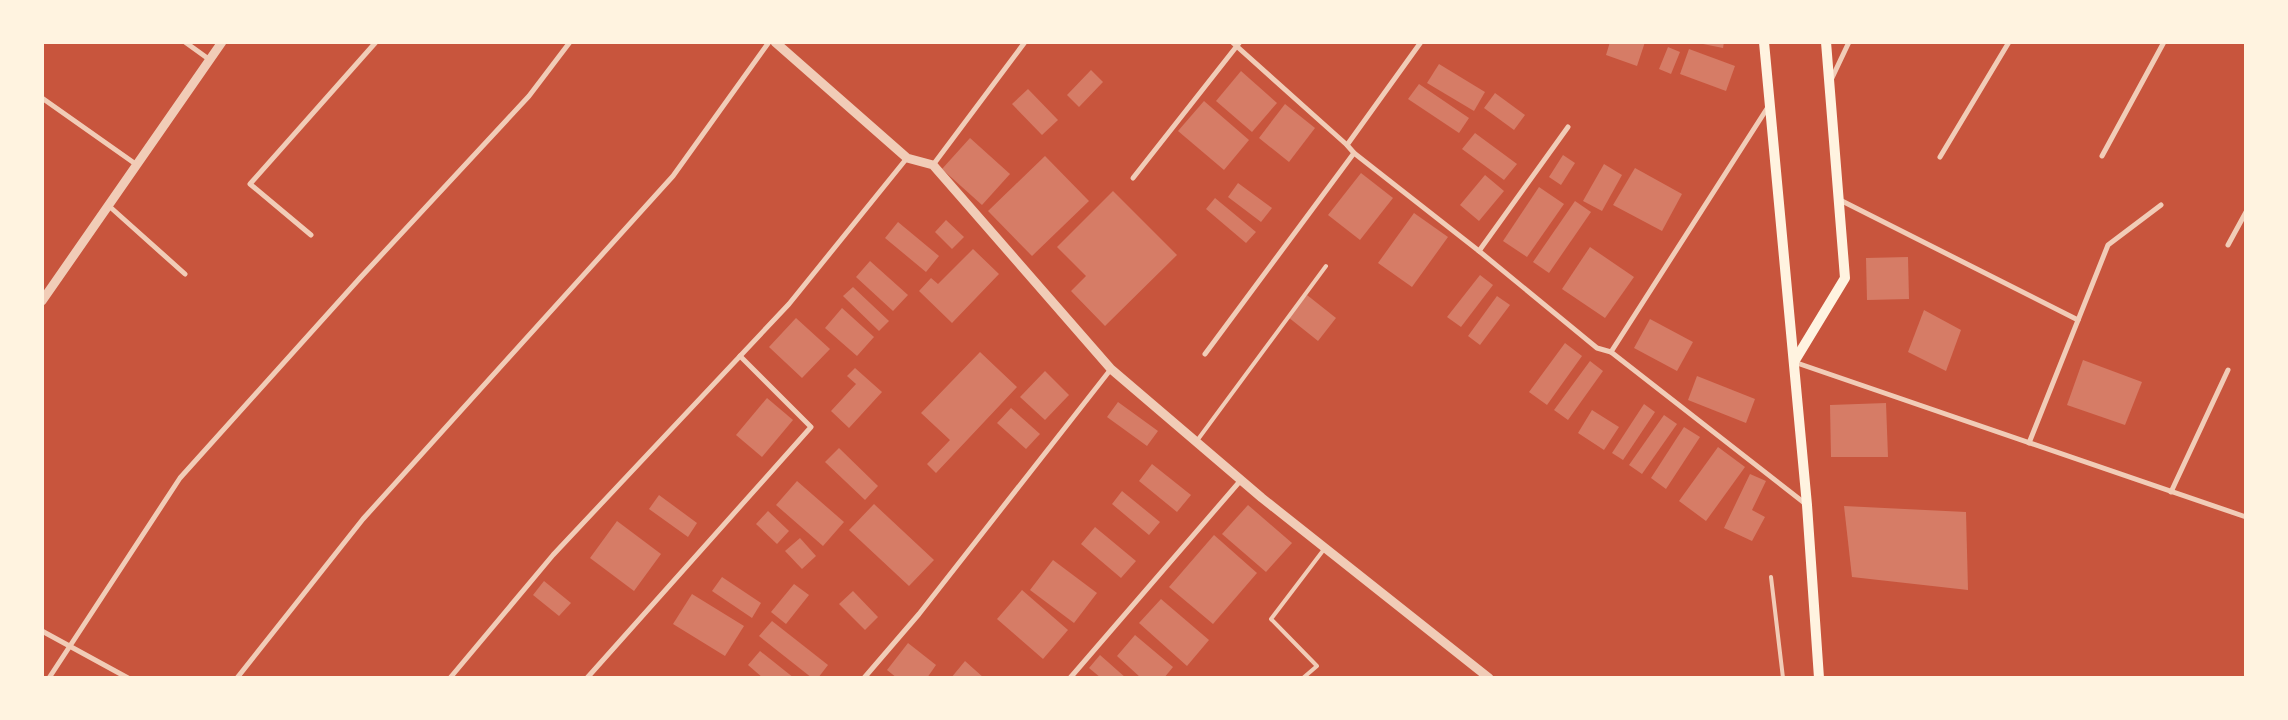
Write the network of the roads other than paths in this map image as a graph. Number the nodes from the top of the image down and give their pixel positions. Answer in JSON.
{"nodes":[{"id":1,"x":185,"y":42,"type":"edge"},
{"id":2,"x":222,"y":42,"type":"edge"},
{"id":3,"x":376,"y":42,"type":"edge"},
{"id":4,"x":570,"y":42,"type":"edge"},
{"id":5,"x":769,"y":42,"type":"edge"},
{"id":6,"x":775,"y":42,"type":"edge"},
{"id":7,"x":1026,"y":42,"type":"edge"},
{"id":8,"x":1232,"y":42,"type":"edge"},
{"id":9,"x":1421,"y":42,"type":"edge"},
{"id":10,"x":1764,"y":42,"type":"edge"},
{"id":11,"x":1826,"y":42,"type":"edge"},
{"id":12,"x":1849,"y":42,"type":"edge"},
{"id":13,"x":2008,"y":42,"type":"edge"},
{"id":14,"x":2164,"y":42,"type":"edge"},
{"id":15,"x":1239,"y":45,"type":"edge"},
{"id":16,"x":210,"y":60,"type":"junction"},
{"id":17,"x":1828,"y":86,"type":"junction"},
{"id":18,"x":42,"y":98,"type":"edge"},
{"id":19,"x":1770,"y":104,"type":"junction"},
{"id":20,"x":1568,"y":127,"type":"dead end"},
{"id":21,"x":1347,"y":145,"type":"junction"},
{"id":22,"x":1354,"y":153,"type":"junction"},
{"id":23,"x":2102,"y":156,"type":"dead end"},
{"id":24,"x":1940,"y":157,"type":"dead end"},
{"id":25,"x":907,"y":158,"type":"junction"},
{"id":26,"x":137,"y":165,"type":"junction"},
{"id":27,"x":933,"y":165,"type":"junction"},
{"id":28,"x":1133,"y":178,"type":"dead end"},
{"id":29,"x":1840,"y":200,"type":"junction"},
{"id":30,"x":2161,"y":204,"type":"dead end"},
{"id":31,"x":109,"y":206,"type":"junction"},
{"id":32,"x":2246,"y":212,"type":"edge"},
{"id":33,"x":311,"y":234,"type":"dead end"},
{"id":34,"x":2228,"y":245,"type":"dead end"},
{"id":35,"x":1479,"y":250,"type":"junction"},
{"id":36,"x":1326,"y":266,"type":"dead end"},
{"id":37,"x":185,"y":274,"type":"dead end"},
{"id":38,"x":42,"y":302,"type":"edge"},
{"id":39,"x":2078,"y":320,"type":"junction"},
{"id":40,"x":1611,"y":352,"type":"junction"},
{"id":41,"x":1205,"y":354,"type":"dead end"},
{"id":42,"x":740,"y":356,"type":"junction"},
{"id":43,"x":1794,"y":362,"type":"junction"},
{"id":44,"x":1111,"y":369,"type":"junction"},
{"id":45,"x":2228,"y":370,"type":"dead end"},
{"id":46,"x":1196,"y":442,"type":"junction"},
{"id":47,"x":2029,"y":443,"type":"junction"},
{"id":48,"x":1241,"y":480,"type":"junction"},
{"id":49,"x":2171,"y":492,"type":"junction"},
{"id":50,"x":1807,"y":505,"type":"junction"},
{"id":51,"x":2246,"y":518,"type":"edge"},
{"id":52,"x":1325,"y":548,"type":"junction"},
{"id":53,"x":1771,"y":577,"type":"dead end"},
{"id":54,"x":42,"y":632,"type":"edge"},
{"id":55,"x":69,"y":647,"type":"junction"},
{"id":56,"x":49,"y":678,"type":"edge"},
{"id":57,"x":128,"y":678,"type":"edge"},
{"id":58,"x":237,"y":678,"type":"edge"},
{"id":59,"x":450,"y":678,"type":"edge"},
{"id":60,"x":587,"y":678,"type":"edge"},
{"id":61,"x":864,"y":678,"type":"edge"},
{"id":62,"x":1070,"y":678,"type":"edge"},
{"id":63,"x":1303,"y":678,"type":"edge"},
{"id":64,"x":1490,"y":678,"type":"edge"},
{"id":65,"x":1783,"y":678,"type":"edge"},
{"id":66,"x":1819,"y":678,"type":"edge"}],
"edges":[{"from":1,"to":16,"type":"street"},
{"from":2,"to":16,"type":"street"},
{"from":3,"to":33,"type":"street"},
{"from":4,"to":55,"type":"street"},
{"from":5,"to":58,"type":"street"},
{"from":6,"to":25,"type":"street"},
{"from":7,"to":27,"type":"street"},
{"from":8,"to":15,"type":"street"},
{"from":9,"to":21,"type":"street"},
{"from":10,"to":19,"type":"main road"},
{"from":11,"to":17,"type":"main road"},
{"from":12,"to":17,"type":"street"},
{"from":13,"to":24,"type":"street"},
{"from":14,"to":23,"type":"street"},
{"from":15,"to":21,"type":"street"},
{"from":15,"to":28,"type":"street"},
{"from":16,"to":26,"type":"street"},
{"from":17,"to":29,"type":"main road"},
{"from":18,"to":26,"type":"street"},
{"from":19,"to":40,"type":"street"},
{"from":19,"to":43,"type":"main road"},
{"from":20,"to":35,"type":"street"},
{"from":21,"to":22,"type":"street"},
{"from":22,"to":35,"type":"street"},
{"from":22,"to":41,"type":"street"},
{"from":25,"to":27,"type":"street"},
{"from":25,"to":42,"type":"street"},
{"from":26,"to":31,"type":"street"},
{"from":27,"to":44,"type":"street"},
{"from":29,"to":39,"type":"street"},
{"from":29,"to":43,"type":"main road"},
{"from":30,"to":39,"type":"street"},
{"from":31,"to":37,"type":"street"},
{"from":31,"to":38,"type":"street"},
{"from":32,"to":34,"type":"street"},
{"from":35,"to":40,"type":"street"},
{"from":36,"to":46,"type":"lane"},
{"from":39,"to":47,"type":"street"},
{"from":40,"to":50,"type":"street"},
{"from":42,"to":59,"type":"street"},
{"from":42,"to":60,"type":"street"},
{"from":43,"to":47,"type":"street"},
{"from":43,"to":50,"type":"main road"},
{"from":44,"to":46,"type":"street"},
{"from":44,"to":61,"type":"street"},
{"from":45,"to":49,"type":"street"},
{"from":46,"to":48,"type":"street"},
{"from":47,"to":49,"type":"street"},
{"from":48,"to":52,"type":"street"},
{"from":48,"to":62,"type":"street"},
{"from":49,"to":51,"type":"street"},
{"from":50,"to":66,"type":"main road"},
{"from":52,"to":63,"type":"lane"},
{"from":52,"to":64,"type":"street"},
{"from":53,"to":65,"type":"lane"},
{"from":54,"to":55,"type":"street"},
{"from":55,"to":56,"type":"street"},
{"from":55,"to":57,"type":"street"}]}
